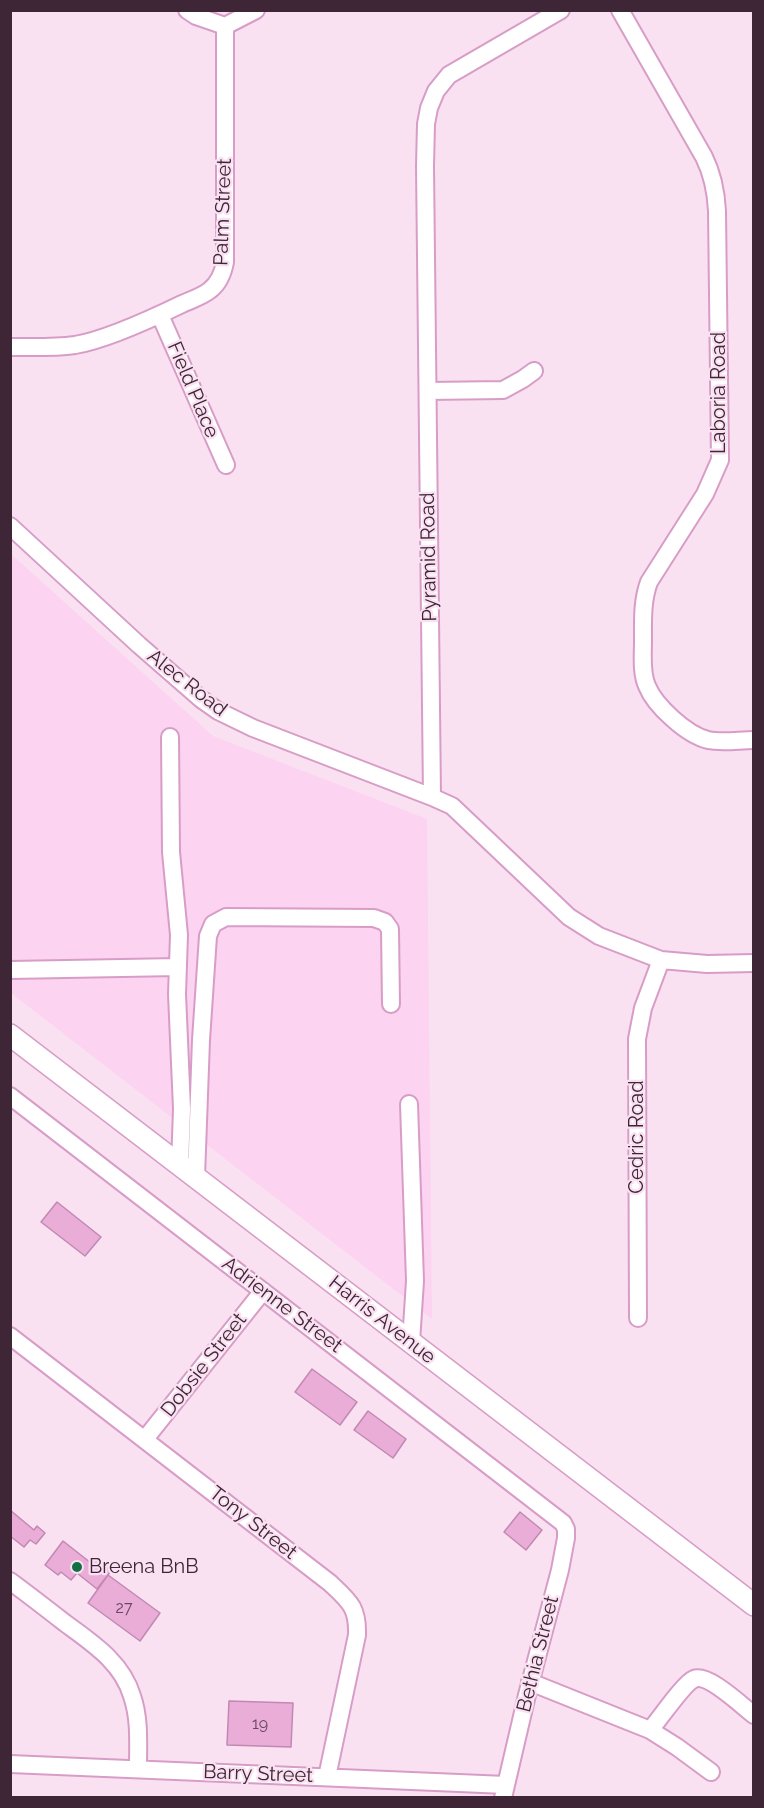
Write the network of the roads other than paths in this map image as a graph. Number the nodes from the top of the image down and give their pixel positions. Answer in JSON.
{"nodes":[{"id":1,"x":186,"y":10,"type":"edge"},
{"id":2,"x":256,"y":10,"type":"edge"},
{"id":3,"x":561,"y":10,"type":"edge"},
{"id":4,"x":620,"y":10,"type":"edge"},
{"id":5,"x":225,"y":26,"type":"junction"},
{"id":6,"x":160,"y":315,"type":"junction"},
{"id":7,"x":10,"y":347,"type":"edge"},
{"id":8,"x":534,"y":371,"type":"dead end"},
{"id":9,"x":428,"y":392,"type":"junction"},
{"id":10,"x":225,"y":465,"type":"dead end"},
{"id":11,"x":10,"y":526,"type":"edge"},
{"id":12,"x":170,"y":737,"type":"dead end"},
{"id":13,"x":753,"y":740,"type":"edge"},
{"id":14,"x":432,"y":797,"type":"junction"},
{"id":15,"x":661,"y":960,"type":"junction"},
{"id":16,"x":753,"y":963,"type":"edge"},
{"id":17,"x":178,"y":967,"type":"junction"},
{"id":18,"x":10,"y":970,"type":"edge"},
{"id":19,"x":391,"y":1004,"type":"dead end"},
{"id":20,"x":10,"y":1035,"type":"edge"},
{"id":21,"x":10,"y":1096,"type":"edge"},
{"id":22,"x":409,"y":1104,"type":"dead end"},
{"id":23,"x":188,"y":1171,"type":"junction"},
{"id":24,"x":263,"y":1291,"type":"junction"},
{"id":25,"x":638,"y":1318,"type":"dead end"},
{"id":26,"x":10,"y":1336,"type":"edge"},
{"id":27,"x":411,"y":1342,"type":"junction"},
{"id":28,"x":146,"y":1439,"type":"junction"},
{"id":29,"x":555,"y":1514,"type":"joint"},
{"id":30,"x":10,"y":1581,"type":"edge"},
{"id":31,"x":753,"y":1605,"type":"edge"},
{"id":32,"x":530,"y":1682,"type":"junction"},
{"id":33,"x":753,"y":1715,"type":"edge"},
{"id":34,"x":650,"y":1730,"type":"junction"},
{"id":35,"x":10,"y":1764,"type":"edge"},
{"id":36,"x":138,"y":1769,"type":"junction"},
{"id":37,"x":711,"y":1772,"type":"dead end"},
{"id":38,"x":327,"y":1777,"type":"junction"},
{"id":39,"x":505,"y":1791,"type":"edge"}],
"edges":[{"from":1,"to":5,"type":"street"},
{"from":2,"to":5,"type":"street"},
{"from":3,"to":9,"type":"street","name":"Pyramid Road"},
{"from":4,"to":13,"type":"street","name":"Laboria Road"},
{"from":5,"to":6,"type":"street","name":"Palm Street"},
{"from":6,"to":7,"type":"street","name":"Palm Street"},
{"from":6,"to":10,"type":"street","name":"Field Place"},
{"from":8,"to":9,"type":"street"},
{"from":9,"to":14,"type":"street","name":"Pyramid Road"},
{"from":11,"to":14,"type":"street","name":"Alec Road"},
{"from":12,"to":17,"type":"street"},
{"from":14,"to":15,"type":"street"},
{"from":15,"to":16,"type":"street"},
{"from":15,"to":25,"type":"street","name":"Cedric Road"},
{"from":17,"to":18,"type":"street"},
{"from":17,"to":23,"type":"street"},
{"from":19,"to":23,"type":"street"},
{"from":20,"to":23,"type":"main road","name":"Harris Avenue"},
{"from":21,"to":24,"type":"street","name":"Adrienne Street"},
{"from":22,"to":27,"type":"street"},
{"from":23,"to":27,"type":"main road","name":"Harris Avenue"},
{"from":24,"to":28,"type":"street","name":"Dobsie Street"},
{"from":24,"to":29,"type":"street","name":"Adrienne Street"},
{"from":26,"to":28,"type":"street","name":"Tony Street"},
{"from":27,"to":31,"type":"main road","name":"Harris Avenue"},
{"from":28,"to":38,"type":"street","name":"Tony Street"},
{"from":29,"to":32,"type":"street","name":"Bethia Street"},
{"from":30,"to":36,"type":"street"},
{"from":32,"to":34,"type":"street"},
{"from":32,"to":39,"type":"street","name":"Bethia Street"},
{"from":33,"to":34,"type":"street"},
{"from":34,"to":37,"type":"street"},
{"from":35,"to":36,"type":"street","name":"Barry Street"},
{"from":36,"to":38,"type":"street","name":"Barry Street"},
{"from":38,"to":39,"type":"street","name":"Barry Street"}]}
